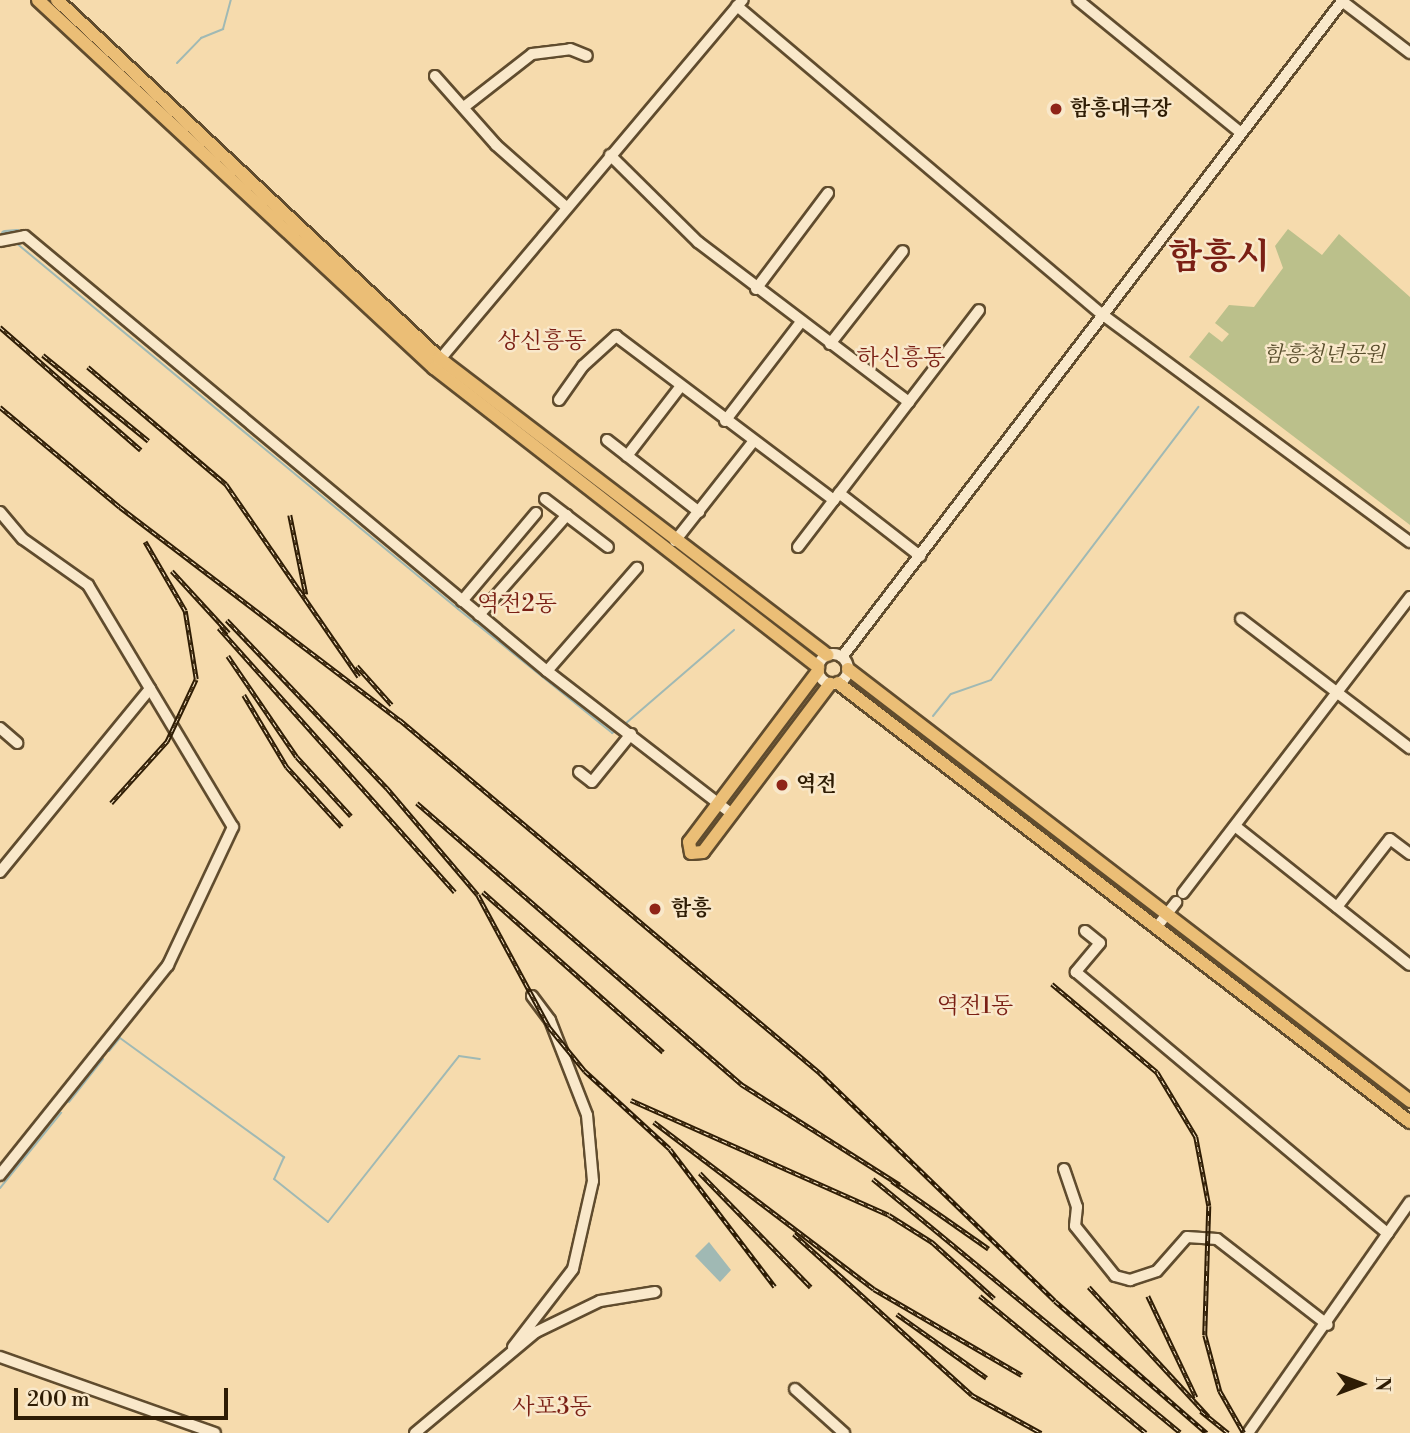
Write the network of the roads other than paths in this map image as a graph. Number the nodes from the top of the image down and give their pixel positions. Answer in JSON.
{"nodes":[{"id":1,"x":38,"y":0,"type":"edge"},
{"id":2,"x":57,"y":0,"type":"edge"},
{"id":3,"x":1078,"y":0,"type":"edge"},
{"id":4,"x":1343,"y":1,"type":"edge"},
{"id":5,"x":739,"y":3,"type":"edge"},
{"id":6,"x":1410,"y":53,"type":"edge"},
{"id":7,"x":587,"y":56,"type":"dead end"},
{"id":8,"x":435,"y":76,"type":"dead end"},
{"id":9,"x":464,"y":107,"type":"junction"},
{"id":10,"x":1241,"y":133,"type":"junction"},
{"id":11,"x":610,"y":155,"type":"junction"},
{"id":12,"x":828,"y":192,"type":"dead end"},
{"id":13,"x":566,"y":207,"type":"junction"},
{"id":14,"x":0,"y":241,"type":"edge"},
{"id":15,"x":903,"y":251,"type":"dead end"},
{"id":16,"x":756,"y":289,"type":"junction"},
{"id":17,"x":979,"y":310,"type":"dead end"},
{"id":18,"x":1103,"y":315,"type":"junction"},
{"id":19,"x":802,"y":322,"type":"junction"},
{"id":20,"x":830,"y":344,"type":"junction"},
{"id":21,"x":436,"y":363,"type":"junction"},
{"id":22,"x":681,"y":386,"type":"junction"},
{"id":23,"x":559,"y":400,"type":"dead end"},
{"id":24,"x":909,"y":401,"type":"junction"},
{"id":25,"x":725,"y":421,"type":"junction"},
{"id":26,"x":607,"y":440,"type":"dead end"},
{"id":27,"x":753,"y":442,"type":"junction"},
{"id":28,"x":627,"y":456,"type":"junction"},
{"id":29,"x":836,"y":496,"type":"junction"},
{"id":30,"x":545,"y":499,"type":"dead end"},
{"id":31,"x":0,"y":512,"type":"edge"},
{"id":32,"x":699,"y":512,"type":"junction"},
{"id":33,"x":536,"y":513,"type":"dead end"},
{"id":34,"x":567,"y":515,"type":"junction"},
{"id":35,"x":675,"y":541,"type":"junction"},
{"id":36,"x":1410,"y":542,"type":"edge"},
{"id":37,"x":608,"y":547,"type":"dead end"},
{"id":38,"x":798,"y":547,"type":"dead end"},
{"id":39,"x":920,"y":556,"type":"junction"},
{"id":40,"x":637,"y":568,"type":"dead end"},
{"id":41,"x":1410,"y":597,"type":"edge"},
{"id":42,"x":462,"y":601,"type":"junction"},
{"id":43,"x":479,"y":615,"type":"junction"},
{"id":44,"x":1241,"y":619,"type":"dead end"},
{"id":45,"x":827,"y":655,"type":"junction"},
{"id":46,"x":842,"y":657,"type":"junction"},
{"id":47,"x":818,"y":669,"type":"junction"},
{"id":48,"x":848,"y":669,"type":"junction"},
{"id":49,"x":547,"y":671,"type":"junction"},
{"id":50,"x":834,"y":683,"type":"junction"},
{"id":51,"x":150,"y":689,"type":"junction"},
{"id":52,"x":1337,"y":692,"type":"junction"},
{"id":53,"x":0,"y":728,"type":"edge"},
{"id":54,"x":631,"y":734,"type":"junction"},
{"id":55,"x":17,"y":743,"type":"dead end"},
{"id":56,"x":1410,"y":748,"type":"edge"},
{"id":57,"x":579,"y":772,"type":"dead end"},
{"id":58,"x":718,"y":804,"type":"junction"},
{"id":59,"x":732,"y":814,"type":"junction"},
{"id":60,"x":1235,"y":826,"type":"junction"},
{"id":61,"x":1410,"y":854,"type":"edge"},
{"id":62,"x":0,"y":872,"type":"edge"},
{"id":63,"x":1184,"y":893,"type":"dead end"},
{"id":64,"x":1176,"y":902,"type":"dead end"},
{"id":65,"x":1337,"y":907,"type":"junction"},
{"id":66,"x":1166,"y":916,"type":"junction"},
{"id":67,"x":1156,"y":928,"type":"junction"},
{"id":68,"x":1085,"y":931,"type":"dead end"},
{"id":69,"x":1410,"y":965,"type":"edge"},
{"id":70,"x":533,"y":996,"type":"dead end"},
{"id":71,"x":1410,"y":1101,"type":"edge"},
{"id":72,"x":1410,"y":1122,"type":"edge"},
{"id":73,"x":1064,"y":1169,"type":"dead end"},
{"id":74,"x":0,"y":1175,"type":"edge"},
{"id":75,"x":1410,"y":1202,"type":"edge"},
{"id":76,"x":1388,"y":1234,"type":"junction"},
{"id":77,"x":655,"y":1292,"type":"dead end"},
{"id":78,"x":1328,"y":1325,"type":"junction"},
{"id":79,"x":513,"y":1347,"type":"junction"},
{"id":80,"x":0,"y":1357,"type":"edge"},
{"id":81,"x":795,"y":1389,"type":"dead end"},
{"id":82,"x":215,"y":1433,"type":"edge"},
{"id":83,"x":415,"y":1433,"type":"edge"},
{"id":84,"x":844,"y":1433,"type":"edge"},
{"id":85,"x":1248,"y":1433,"type":"edge"}],
"edges":[{"from":1,"to":21,"type":"main road"},
{"from":2,"to":21,"type":"main road"},
{"from":3,"to":10,"type":"street"},
{"from":4,"to":6,"type":"street"},
{"from":4,"to":10,"type":"street"},
{"from":5,"to":11,"type":"street"},
{"from":5,"to":18,"type":"street"},
{"from":7,"to":9,"type":"street"},
{"from":8,"to":9,"type":"street"},
{"from":9,"to":13,"type":"street"},
{"from":10,"to":18,"type":"street"},
{"from":11,"to":13,"type":"street"},
{"from":11,"to":16,"type":"street"},
{"from":12,"to":16,"type":"street"},
{"from":13,"to":21,"type":"street"},
{"from":14,"to":42,"type":"street"},
{"from":15,"to":20,"type":"street"},
{"from":16,"to":19,"type":"street"},
{"from":17,"to":24,"type":"street"},
{"from":18,"to":36,"type":"street"},
{"from":18,"to":39,"type":"street"},
{"from":19,"to":20,"type":"street"},
{"from":19,"to":25,"type":"street"},
{"from":20,"to":24,"type":"street"},
{"from":21,"to":35,"type":"main road"},
{"from":21,"to":47,"type":"main road"},
{"from":22,"to":23,"type":"street"},
{"from":22,"to":25,"type":"street"},
{"from":22,"to":28,"type":"street"},
{"from":24,"to":29,"type":"street"},
{"from":25,"to":27,"type":"street"},
{"from":26,"to":28,"type":"street"},
{"from":27,"to":29,"type":"street"},
{"from":27,"to":32,"type":"street"},
{"from":28,"to":32,"type":"street"},
{"from":29,"to":38,"type":"street"},
{"from":29,"to":39,"type":"street"},
{"from":30,"to":34,"type":"street"},
{"from":31,"to":51,"type":"street"},
{"from":32,"to":35,"type":"street"},
{"from":33,"to":42,"type":"street"},
{"from":34,"to":37,"type":"street"},
{"from":34,"to":43,"type":"street"},
{"from":35,"to":45,"type":"main road"},
{"from":39,"to":46,"type":"street"},
{"from":40,"to":49,"type":"street"},
{"from":41,"to":52,"type":"street"},
{"from":42,"to":43,"type":"street"},
{"from":43,"to":49,"type":"street"},
{"from":44,"to":52,"type":"street"},
{"from":45,"to":46,"type":"street"},
{"from":45,"to":47,"type":"street"},
{"from":46,"to":48,"type":"street"},
{"from":47,"to":50,"type":"street"},
{"from":47,"to":58,"type":"main road"},
{"from":48,"to":50,"type":"street"},
{"from":48,"to":66,"type":"main road"},
{"from":49,"to":54,"type":"street"},
{"from":50,"to":59,"type":"main road"},
{"from":50,"to":67,"type":"main road"},
{"from":51,"to":62,"type":"street"},
{"from":51,"to":74,"type":"street"},
{"from":52,"to":56,"type":"street"},
{"from":52,"to":60,"type":"street"},
{"from":53,"to":55,"type":"street"},
{"from":54,"to":57,"type":"street"},
{"from":54,"to":58,"type":"street"},
{"from":58,"to":59,"type":"street"},
{"from":58,"to":59,"type":"main road"},
{"from":60,"to":63,"type":"street"},
{"from":60,"to":65,"type":"street"},
{"from":61,"to":65,"type":"street"},
{"from":64,"to":66,"type":"street"},
{"from":65,"to":69,"type":"street"},
{"from":66,"to":67,"type":"street"},
{"from":66,"to":71,"type":"main road"},
{"from":67,"to":72,"type":"main road"},
{"from":68,"to":76,"type":"street"},
{"from":70,"to":79,"type":"street"},
{"from":73,"to":78,"type":"street"},
{"from":75,"to":76,"type":"street"},
{"from":76,"to":78,"type":"street"},
{"from":77,"to":79,"type":"street"},
{"from":78,"to":85,"type":"street"},
{"from":79,"to":83,"type":"street"},
{"from":80,"to":82,"type":"street"},
{"from":81,"to":84,"type":"street"}]}
